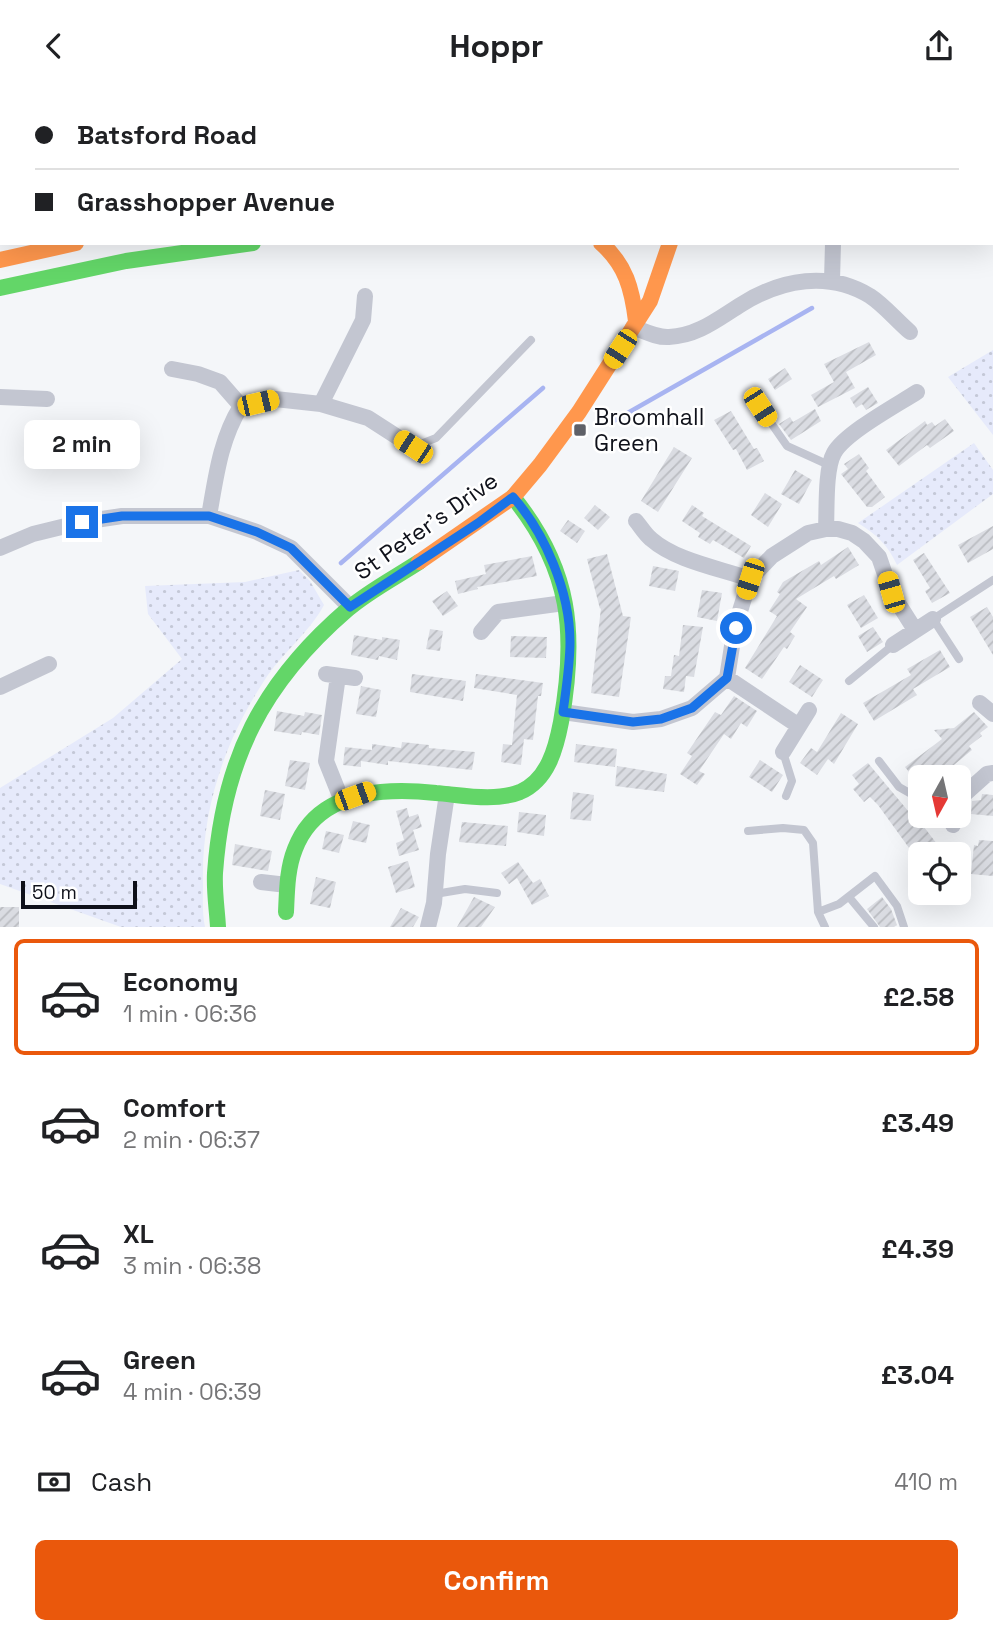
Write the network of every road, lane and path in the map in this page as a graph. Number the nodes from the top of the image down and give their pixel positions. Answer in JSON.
{"nodes":[{"id":1,"x":67,"y":245,"type":"edge"},
{"id":2,"x":235,"y":245,"type":"edge"},
{"id":3,"x":604,"y":245,"type":"edge"},
{"id":4,"x":669,"y":245,"type":"edge"},
{"id":5,"x":834,"y":245,"type":"edge"},
{"id":6,"x":0,"y":260,"type":"edge"},
{"id":7,"x":832,"y":281,"type":"junction"},
{"id":8,"x":0,"y":288,"type":"edge"},
{"id":9,"x":365,"y":296,"type":"dead end"},
{"id":10,"x":634,"y":324,"type":"junction"},
{"id":11,"x":910,"y":333,"type":"dead end"},
{"id":12,"x":531,"y":340,"type":"dead end"},
{"id":13,"x":172,"y":369,"type":"dead end"},
{"id":14,"x":917,"y":391,"type":"dead end"},
{"id":15,"x":0,"y":397,"type":"edge"},
{"id":16,"x":47,"y":400,"type":"dead end"},
{"id":17,"x":321,"y":404,"type":"junction"},
{"id":18,"x":242,"y":406,"type":"junction"},
{"id":19,"x":760,"y":407,"type":"dead end"},
{"id":20,"x":413,"y":447,"type":"joint"},
{"id":21,"x":831,"y":466,"type":"junction"},
{"id":22,"x":513,"y":497,"type":"junction"},
{"id":23,"x":209,"y":516,"type":"junction"},
{"id":24,"x":636,"y":521,"type":"dead end"},
{"id":25,"x":826,"y":529,"type":"junction"},
{"id":26,"x":0,"y":548,"type":"edge"},
{"id":27,"x":750,"y":579,"type":"junction"},
{"id":28,"x":993,"y":580,"type":"edge"},
{"id":29,"x":564,"y":603,"type":"junction"},
{"id":30,"x":350,"y":607,"type":"junction"},
{"id":31,"x":933,"y":619,"type":"junction"},
{"id":32,"x":915,"y":630,"type":"junction"},
{"id":33,"x":481,"y":632,"type":"dead end"},
{"id":34,"x":893,"y":645,"type":"joint"},
{"id":35,"x":959,"y":659,"type":"dead end"},
{"id":36,"x":49,"y":664,"type":"dead end"},
{"id":37,"x":355,"y":678,"type":"dead end"},
{"id":38,"x":727,"y":678,"type":"junction"},
{"id":39,"x":849,"y":681,"type":"dead end"},
{"id":40,"x":0,"y":687,"type":"edge"},
{"id":41,"x":809,"y":710,"type":"dead end"},
{"id":42,"x":563,"y":712,"type":"junction"},
{"id":43,"x":799,"y":726,"type":"junction"},
{"id":44,"x":783,"y":752,"type":"joint"},
{"id":45,"x":879,"y":761,"type":"dead end"},
{"id":46,"x":993,"y":773,"type":"edge"},
{"id":47,"x":971,"y":788,"type":"edge"},
{"id":48,"x":908,"y":792,"type":"edge"},
{"id":49,"x":447,"y":795,"type":"junction"},
{"id":50,"x":786,"y":796,"type":"dead end"},
{"id":51,"x":342,"y":801,"type":"junction"},
{"id":52,"x":748,"y":831,"type":"dead end"},
{"id":53,"x":261,"y":882,"type":"dead end"},
{"id":54,"x":287,"y":885,"type":"junction"},
{"id":55,"x":496,"y":893,"type":"dead end"},
{"id":56,"x":435,"y":894,"type":"junction"},
{"id":57,"x":849,"y":897,"type":"junction"},
{"id":58,"x":286,"y":912,"type":"dead end"},
{"id":59,"x":818,"y":912,"type":"junction"},
{"id":60,"x":903,"y":926,"type":"edge"},
{"id":61,"x":218,"y":927,"type":"edge"},
{"id":62,"x":428,"y":927,"type":"edge"},
{"id":63,"x":825,"y":927,"type":"edge"},
{"id":64,"x":874,"y":927,"type":"edge"}],
"edges":[{"from":1,"to":6,"type":"main road"},
{"from":2,"to":8,"type":"main road"},
{"from":3,"to":10,"type":"main road"},
{"from":4,"to":10,"type":"main road","name":"St Peter's Drive"},
{"from":5,"to":7,"type":"street"},
{"from":7,"to":10,"type":"street"},
{"from":7,"to":11,"type":"street"},
{"from":9,"to":17,"type":"street"},
{"from":10,"to":22,"type":"main road","name":"St Peter's Drive"},
{"from":12,"to":20,"type":"lane"},
{"from":13,"to":18,"type":"street"},
{"from":14,"to":21,"type":"street"},
{"from":15,"to":16,"type":"street"},
{"from":17,"to":18,"type":"street"},
{"from":17,"to":20,"type":"street"},
{"from":18,"to":23,"type":"street"},
{"from":19,"to":21,"type":"lane"},
{"from":21,"to":25,"type":"street"},
{"from":22,"to":29,"type":"main road"},
{"from":22,"to":30,"type":"main road","name":"St Peter's Drive"},
{"from":23,"to":26,"type":"street"},
{"from":23,"to":30,"type":"street"},
{"from":24,"to":27,"type":"street"},
{"from":25,"to":27,"type":"street"},
{"from":25,"to":32,"type":"street"},
{"from":27,"to":38,"type":"street"},
{"from":28,"to":31,"type":"lane"},
{"from":29,"to":33,"type":"street"},
{"from":29,"to":42,"type":"main road"},
{"from":30,"to":61,"type":"main road","name":"St Peter's Drive"},
{"from":31,"to":32,"type":"street"},
{"from":31,"to":35,"type":"lane"},
{"from":32,"to":34,"type":"street"},
{"from":34,"to":39,"type":"lane"},
{"from":36,"to":40,"type":"street"},
{"from":37,"to":51,"type":"street"},
{"from":38,"to":42,"type":"street"},
{"from":38,"to":43,"type":"street"},
{"from":41,"to":43,"type":"street"},
{"from":42,"to":49,"type":"main road"},
{"from":43,"to":44,"type":"street"},
{"from":44,"to":50,"type":"lane"},
{"from":45,"to":48,"type":"lane"},
{"from":46,"to":47,"type":"street"},
{"from":49,"to":51,"type":"main road"},
{"from":49,"to":56,"type":"street"},
{"from":51,"to":54,"type":"main road"},
{"from":52,"to":59,"type":"lane"},
{"from":53,"to":54,"type":"street"},
{"from":54,"to":58,"type":"main road"},
{"from":55,"to":56,"type":"lane"},
{"from":56,"to":62,"type":"street"},
{"from":57,"to":59,"type":"lane"},
{"from":57,"to":60,"type":"lane"},
{"from":57,"to":64,"type":"lane"},
{"from":59,"to":63,"type":"lane"}]}
